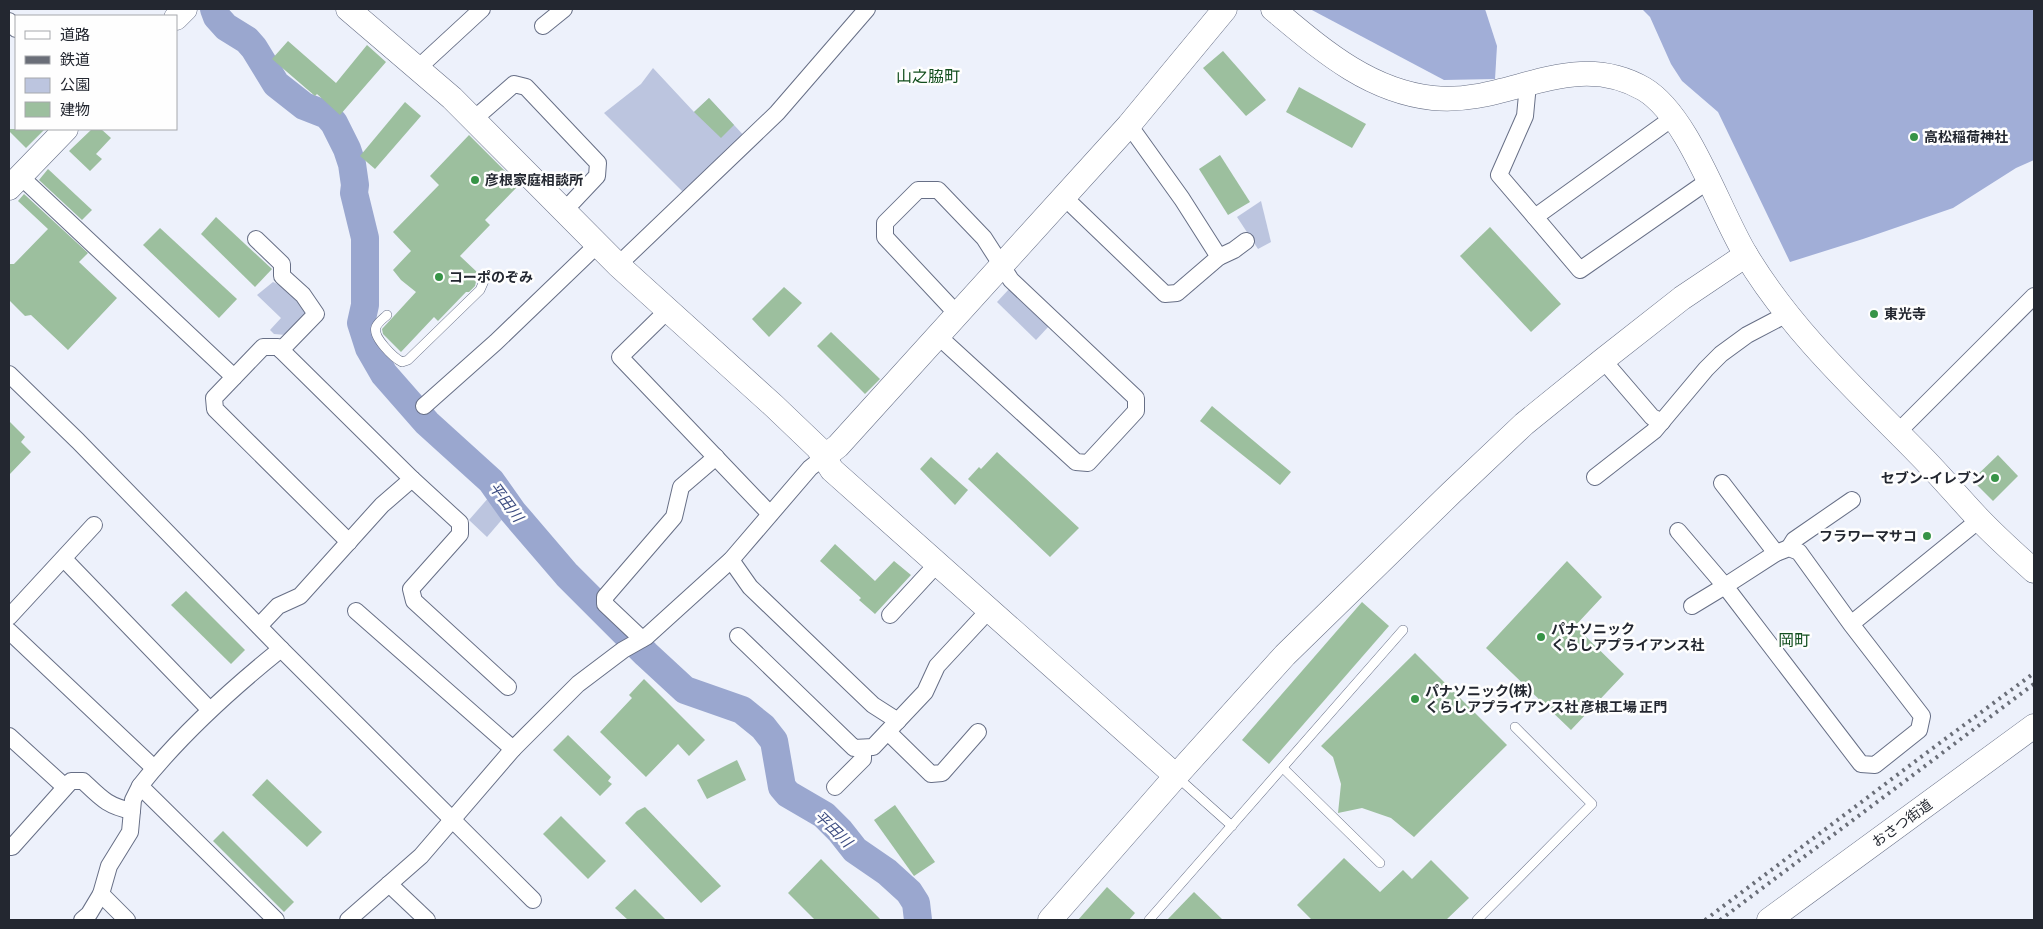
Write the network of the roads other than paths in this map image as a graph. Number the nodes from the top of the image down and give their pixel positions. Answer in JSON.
{"nodes":[{"id":1,"x":348,"y":9,"type":"edge"},
{"id":2,"x":482,"y":9,"type":"edge"},
{"id":3,"x":564,"y":9,"type":"edge"},
{"id":4,"x":867,"y":9,"type":"edge"},
{"id":5,"x":1225,"y":9,"type":"edge"},
{"id":6,"x":1273,"y":9,"type":"edge"},
{"id":7,"x":544,"y":26,"type":"dead end"},
{"id":8,"x":418,"y":68,"type":"junction"},
{"id":9,"x":1528,"y":84,"type":"junction"},
{"id":10,"x":1674,"y":117,"type":"junction"},
{"id":11,"x":468,"y":120,"type":"junction"},
{"id":12,"x":1129,"y":125,"type":"junction"},
{"id":13,"x":65,"y":130,"type":"edge"},
{"id":14,"x":1708,"y":180,"type":"junction"},
{"id":15,"x":14,"y":182,"type":"edge"},
{"id":16,"x":1065,"y":198,"type":"junction"},
{"id":17,"x":559,"y":210,"type":"junction"},
{"id":18,"x":1535,"y":218,"type":"junction"},
{"id":19,"x":256,"y":239,"type":"dead end"},
{"id":20,"x":1246,"y":241,"type":"dead end"},
{"id":21,"x":598,"y":245,"type":"junction"},
{"id":22,"x":1746,"y":255,"type":"junction"},
{"id":23,"x":1219,"y":256,"type":"junction"},
{"id":24,"x":618,"y":265,"type":"junction"},
{"id":25,"x":1002,"y":266,"type":"junction"},
{"id":26,"x":484,"y":281,"type":"dead end"},
{"id":27,"x":2034,"y":296,"type":"edge"},
{"id":28,"x":668,"y":310,"type":"junction"},
{"id":29,"x":1787,"y":314,"type":"junction"},
{"id":30,"x":387,"y":315,"type":"dead end"},
{"id":31,"x":958,"y":315,"type":"junction"},
{"id":32,"x":938,"y":336,"type":"junction"},
{"id":33,"x":281,"y":350,"type":"junction"},
{"id":34,"x":1603,"y":360,"type":"junction"},
{"id":35,"x":9,"y":374,"type":"edge"},
{"id":36,"x":234,"y":377,"type":"junction"},
{"id":37,"x":424,"y":406,"type":"dead end"},
{"id":38,"x":1662,"y":422,"type":"junction"},
{"id":39,"x":1897,"y":433,"type":"junction"},
{"id":40,"x":716,"y":457,"type":"junction"},
{"id":41,"x":824,"y":457,"type":"junction"},
{"id":42,"x":1595,"y":477,"type":"dead end"},
{"id":43,"x":412,"y":479,"type":"junction"},
{"id":44,"x":1722,"y":482,"type":"dead end"},
{"id":45,"x":1852,"y":500,"type":"dead end"},
{"id":46,"x":770,"y":514,"type":"junction"},
{"id":47,"x":1980,"y":520,"type":"junction"},
{"id":48,"x":94,"y":525,"type":"dead end"},
{"id":49,"x":1678,"y":531,"type":"dead end"},
{"id":50,"x":349,"y":542,"type":"junction"},
{"id":51,"x":1783,"y":550,"type":"junction"},
{"id":52,"x":64,"y":559,"type":"junction"},
{"id":53,"x":731,"y":560,"type":"junction"},
{"id":54,"x":937,"y":564,"type":"junction"},
{"id":55,"x":2034,"y":571,"type":"edge"},
{"id":56,"x":1726,"y":586,"type":"junction"},
{"id":57,"x":1692,"y":606,"type":"dead end"},
{"id":58,"x":989,"y":610,"type":"junction"},
{"id":59,"x":356,"y":611,"type":"dead end"},
{"id":60,"x":890,"y":615,"type":"dead end"},
{"id":61,"x":9,"y":617,"type":"edge"},
{"id":62,"x":1851,"y":624,"type":"junction"},
{"id":63,"x":259,"y":626,"type":"junction"},
{"id":64,"x":1403,"y":630,"type":"dead end"},
{"id":65,"x":9,"y":631,"type":"edge"},
{"id":66,"x":738,"y":636,"type":"dead end"},
{"id":67,"x":637,"y":641,"type":"junction"},
{"id":68,"x":281,"y":649,"type":"junction"},
{"id":69,"x":508,"y":687,"type":"dead end"},
{"id":70,"x":210,"y":710,"type":"junction"},
{"id":71,"x":2034,"y":726,"type":"edge"},
{"id":72,"x":893,"y":727,"type":"junction"},
{"id":73,"x":1515,"y":727,"type":"dead end"},
{"id":74,"x":978,"y":732,"type":"dead end"},
{"id":75,"x":9,"y":736,"type":"edge"},
{"id":76,"x":513,"y":748,"type":"junction"},
{"id":77,"x":863,"y":748,"type":"junction"},
{"id":78,"x":154,"y":768,"type":"junction"},
{"id":79,"x":1283,"y":768,"type":"junction"},
{"id":80,"x":1176,"y":776,"type":"junction"},
{"id":81,"x":140,"y":786,"type":"junction"},
{"id":82,"x":65,"y":787,"type":"junction"},
{"id":83,"x":835,"y":787,"type":"dead end"},
{"id":84,"x":132,"y":811,"type":"junction"},
{"id":85,"x":452,"y":820,"type":"junction"},
{"id":86,"x":1232,"y":826,"type":"junction"},
{"id":87,"x":9,"y":847,"type":"edge"},
{"id":88,"x":1380,"y":864,"type":"dead end"},
{"id":89,"x":389,"y":884,"type":"junction"},
{"id":90,"x":101,"y":894,"type":"junction"},
{"id":91,"x":533,"y":900,"type":"dead end"},
{"id":92,"x":82,"y":920,"type":"edge"},
{"id":93,"x":128,"y":920,"type":"edge"},
{"id":94,"x":276,"y":920,"type":"edge"},
{"id":95,"x":348,"y":920,"type":"edge"},
{"id":96,"x":428,"y":920,"type":"edge"},
{"id":97,"x":1050,"y":920,"type":"edge"},
{"id":98,"x":1149,"y":920,"type":"edge"},
{"id":99,"x":1476,"y":920,"type":"edge"},
{"id":100,"x":1769,"y":920,"type":"edge"}],
"edges":[{"from":1,"to":8,"type":"street"},
{"from":2,"to":8,"type":"street"},
{"from":3,"to":7,"type":"street"},
{"from":4,"to":24,"type":"street"},
{"from":5,"to":12,"type":"street"},
{"from":6,"to":9,"type":"street"},
{"from":8,"to":11,"type":"street"},
{"from":9,"to":10,"type":"street"},
{"from":9,"to":18,"type":"street"},
{"from":10,"to":14,"type":"street"},
{"from":10,"to":18,"type":"street"},
{"from":11,"to":17,"type":"street"},
{"from":11,"to":17,"type":"street"},
{"from":12,"to":16,"type":"street"},
{"from":12,"to":23,"type":"street"},
{"from":13,"to":15,"type":"street"},
{"from":14,"to":18,"type":"street"},
{"from":14,"to":22,"type":"street"},
{"from":15,"to":36,"type":"street"},
{"from":16,"to":23,"type":"street"},
{"from":16,"to":25,"type":"street"},
{"from":17,"to":21,"type":"street"},
{"from":19,"to":33,"type":"street"},
{"from":20,"to":23,"type":"street"},
{"from":21,"to":24,"type":"street"},
{"from":21,"to":37,"type":"street"},
{"from":22,"to":29,"type":"street"},
{"from":22,"to":34,"type":"street"},
{"from":24,"to":28,"type":"street"},
{"from":25,"to":31,"type":"street"},
{"from":25,"to":31,"type":"street"},
{"from":25,"to":32,"type":"street"},
{"from":26,"to":30,"type":"lane"},
{"from":27,"to":39,"type":"street"},
{"from":28,"to":40,"type":"street"},
{"from":28,"to":41,"type":"street"},
{"from":29,"to":38,"type":"street"},
{"from":29,"to":39,"type":"street"},
{"from":31,"to":32,"type":"street"},
{"from":32,"to":41,"type":"street"},
{"from":33,"to":36,"type":"street"},
{"from":33,"to":43,"type":"street"},
{"from":34,"to":38,"type":"street"},
{"from":34,"to":80,"type":"street"},
{"from":35,"to":63,"type":"street"},
{"from":36,"to":50,"type":"street"},
{"from":38,"to":42,"type":"street"},
{"from":39,"to":47,"type":"street"},
{"from":40,"to":46,"type":"street"},
{"from":40,"to":67,"type":"street"},
{"from":41,"to":46,"type":"street"},
{"from":41,"to":54,"type":"street"},
{"from":43,"to":50,"type":"street"},
{"from":43,"to":69,"type":"street"},
{"from":44,"to":51,"type":"street"},
{"from":45,"to":51,"type":"street"},
{"from":46,"to":53,"type":"street"},
{"from":47,"to":55,"type":"street"},
{"from":47,"to":62,"type":"street"},
{"from":48,"to":52,"type":"street"},
{"from":49,"to":56,"type":"street"},
{"from":50,"to":63,"type":"street"},
{"from":51,"to":56,"type":"street"},
{"from":51,"to":62,"type":"street"},
{"from":52,"to":61,"type":"street"},
{"from":52,"to":70,"type":"street"},
{"from":53,"to":67,"type":"street"},
{"from":53,"to":72,"type":"street"},
{"from":54,"to":58,"type":"street"},
{"from":54,"to":60,"type":"street"},
{"from":56,"to":57,"type":"street"},
{"from":56,"to":62,"type":"street"},
{"from":58,"to":72,"type":"street"},
{"from":58,"to":80,"type":"street"},
{"from":59,"to":76,"type":"street"},
{"from":63,"to":68,"type":"street"},
{"from":64,"to":79,"type":"lane"},
{"from":65,"to":78,"type":"street"},
{"from":66,"to":77,"type":"street"},
{"from":67,"to":76,"type":"street"},
{"from":68,"to":70,"type":"street"},
{"from":68,"to":85,"type":"street"},
{"from":70,"to":78,"type":"street"},
{"from":71,"to":100,"type":"street","name":"おさつ街道"},
{"from":72,"to":74,"type":"street"},
{"from":72,"to":77,"type":"street"},
{"from":73,"to":99,"type":"lane"},
{"from":75,"to":82,"type":"street"},
{"from":76,"to":85,"type":"street"},
{"from":77,"to":83,"type":"street"},
{"from":78,"to":81,"type":"street"},
{"from":79,"to":86,"type":"lane"},
{"from":79,"to":88,"type":"lane"},
{"from":80,"to":86,"type":"lane"},
{"from":80,"to":97,"type":"street"},
{"from":81,"to":84,"type":"street"},
{"from":81,"to":94,"type":"street"},
{"from":82,"to":84,"type":"street"},
{"from":82,"to":87,"type":"street"},
{"from":84,"to":90,"type":"street"},
{"from":85,"to":89,"type":"street"},
{"from":85,"to":91,"type":"street"},
{"from":86,"to":98,"type":"lane"},
{"from":89,"to":95,"type":"street"},
{"from":89,"to":96,"type":"street"},
{"from":90,"to":92,"type":"street"},
{"from":90,"to":93,"type":"street"}]}
